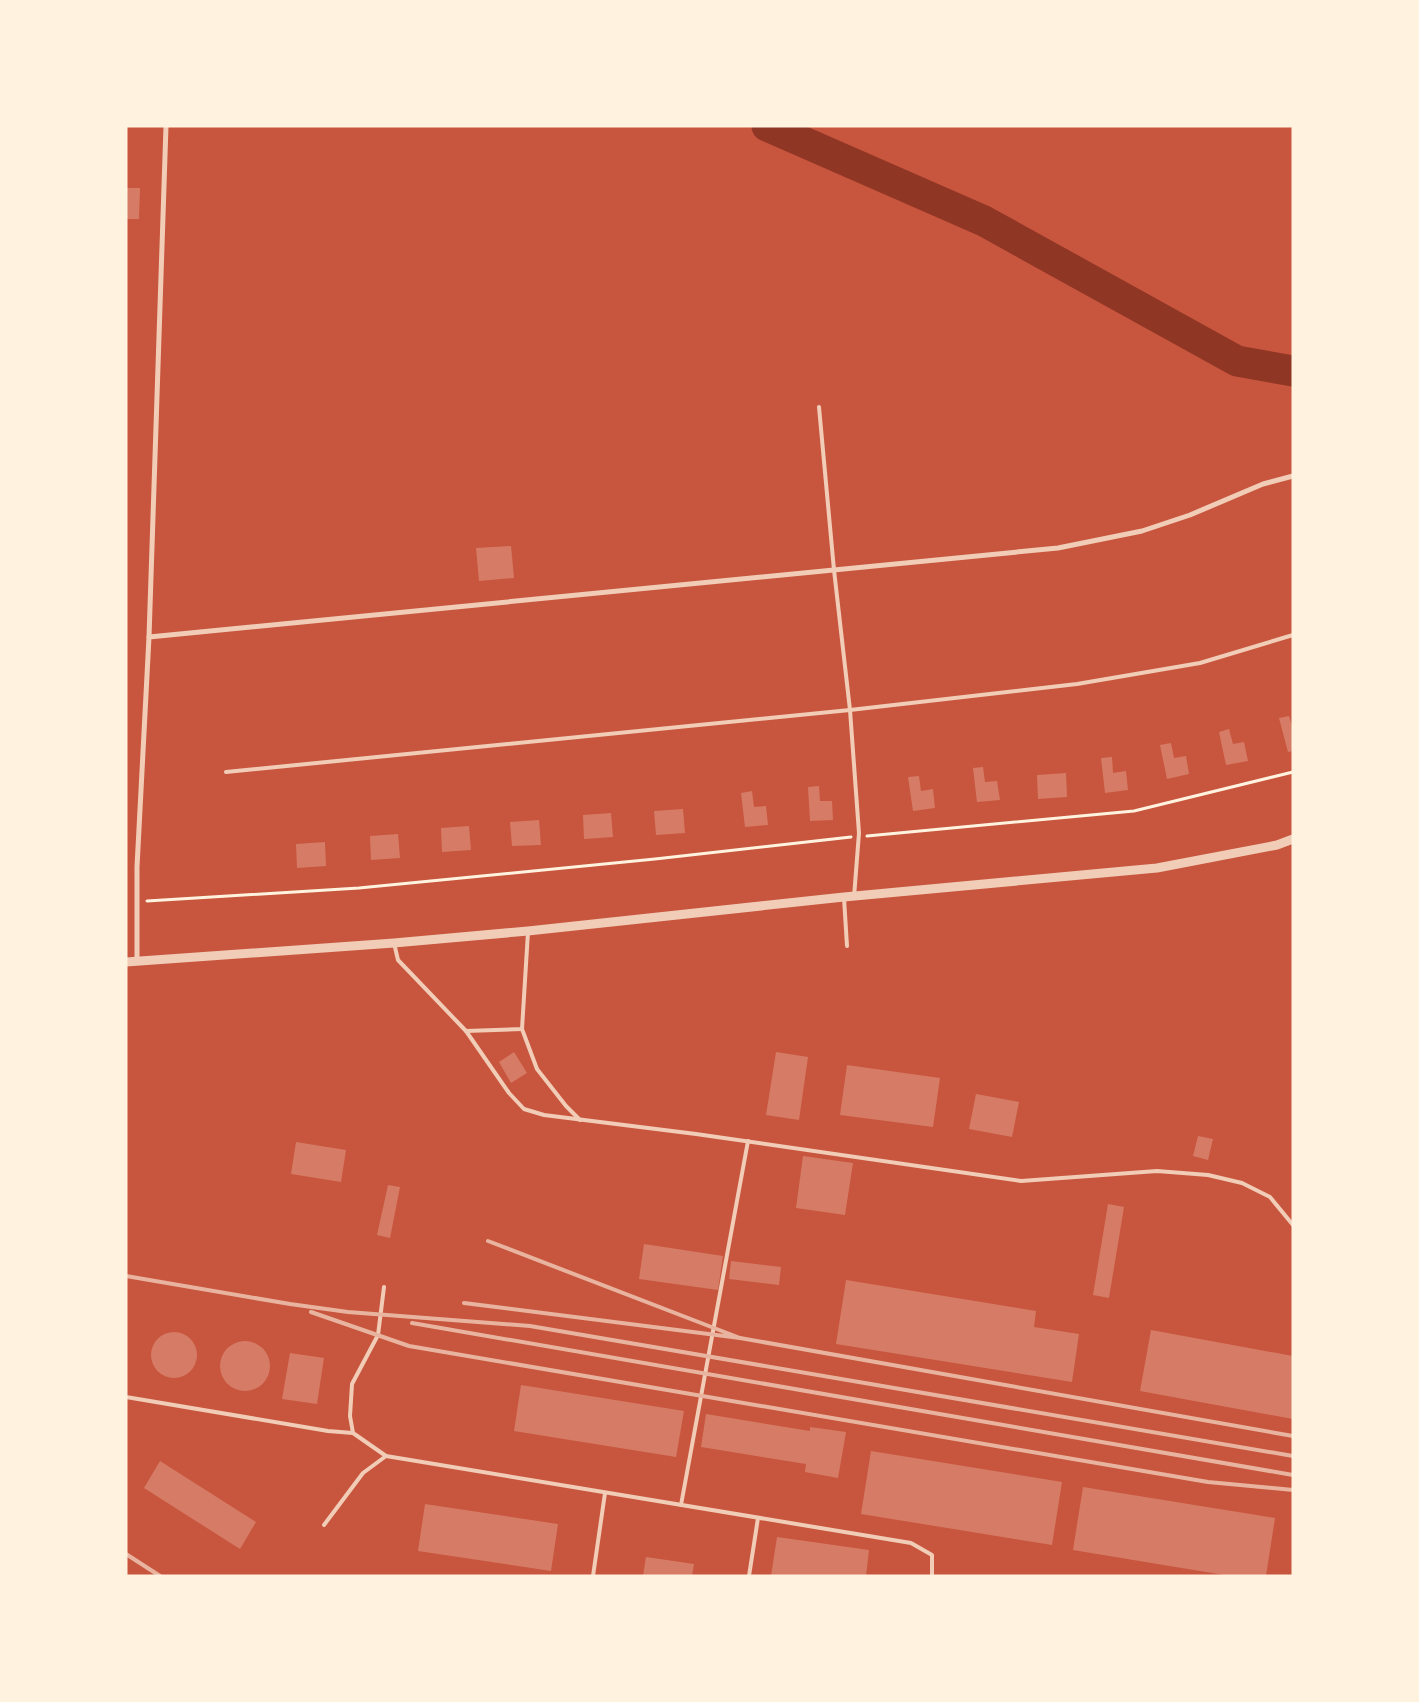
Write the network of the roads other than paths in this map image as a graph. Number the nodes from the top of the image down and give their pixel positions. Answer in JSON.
{"nodes":[{"id":1,"x":166,"y":126,"type":"edge"},
{"id":2,"x":819,"y":407,"type":"dead end"},
{"id":3,"x":1293,"y":476,"type":"edge"},
{"id":4,"x":834,"y":570,"type":"junction"},
{"id":5,"x":1293,"y":635,"type":"edge"},
{"id":6,"x":149,"y":637,"type":"junction"},
{"id":7,"x":850,"y":710,"type":"junction"},
{"id":8,"x":226,"y":772,"type":"dead end"},
{"id":9,"x":1293,"y":839,"type":"edge"},
{"id":10,"x":854,"y":896,"type":"junction"},
{"id":11,"x":844,"y":898,"type":"junction"},
{"id":12,"x":528,"y":931,"type":"junction"},
{"id":13,"x":394,"y":943,"type":"junction"},
{"id":14,"x":847,"y":946,"type":"dead end"},
{"id":15,"x":138,"y":961,"type":"junction"},
{"id":16,"x":126,"y":962,"type":"edge"},
{"id":17,"x":522,"y":1029,"type":"junction"},
{"id":18,"x":466,"y":1030,"type":"junction"},
{"id":19,"x":580,"y":1120,"type":"junction"},
{"id":20,"x":748,"y":1141,"type":"junction"},
{"id":21,"x":1293,"y":1225,"type":"edge"},
{"id":22,"x":384,"y":1287,"type":"dead end"},
{"id":23,"x":126,"y":1397,"type":"edge"},
{"id":24,"x":353,"y":1433,"type":"junction"},
{"id":25,"x":386,"y":1456,"type":"junction"},
{"id":26,"x":605,"y":1493,"type":"junction"},
{"id":27,"x":681,"y":1505,"type":"junction"},
{"id":28,"x":758,"y":1518,"type":"junction"},
{"id":29,"x":324,"y":1525,"type":"dead end"},
{"id":30,"x":593,"y":1576,"type":"edge"},
{"id":31,"x":749,"y":1576,"type":"edge"},
{"id":32,"x":932,"y":1576,"type":"edge"}],
"edges":[{"from":1,"to":6,"type":"street"},
{"from":2,"to":4,"type":"lane"},
{"from":3,"to":4,"type":"street"},
{"from":4,"to":6,"type":"street"},
{"from":4,"to":7,"type":"lane"},
{"from":5,"to":7,"type":"lane"},
{"from":6,"to":15,"type":"street"},
{"from":7,"to":8,"type":"lane"},
{"from":7,"to":10,"type":"lane"},
{"from":9,"to":10,"type":"street"},
{"from":10,"to":11,"type":"street"},
{"from":11,"to":12,"type":"street"},
{"from":11,"to":14,"type":"lane"},
{"from":12,"to":13,"type":"street"},
{"from":12,"to":17,"type":"lane"},
{"from":13,"to":15,"type":"street"},
{"from":13,"to":18,"type":"lane"},
{"from":15,"to":16,"type":"street"},
{"from":17,"to":18,"type":"lane"},
{"from":17,"to":19,"type":"lane"},
{"from":18,"to":19,"type":"lane"},
{"from":19,"to":20,"type":"lane"},
{"from":20,"to":21,"type":"lane"},
{"from":20,"to":27,"type":"lane"},
{"from":22,"to":24,"type":"lane"},
{"from":23,"to":24,"type":"lane"},
{"from":24,"to":25,"type":"lane"},
{"from":25,"to":26,"type":"lane"},
{"from":25,"to":29,"type":"lane"},
{"from":26,"to":27,"type":"lane"},
{"from":26,"to":30,"type":"lane"},
{"from":27,"to":28,"type":"lane"},
{"from":28,"to":31,"type":"lane"},
{"from":28,"to":32,"type":"lane"}]}
